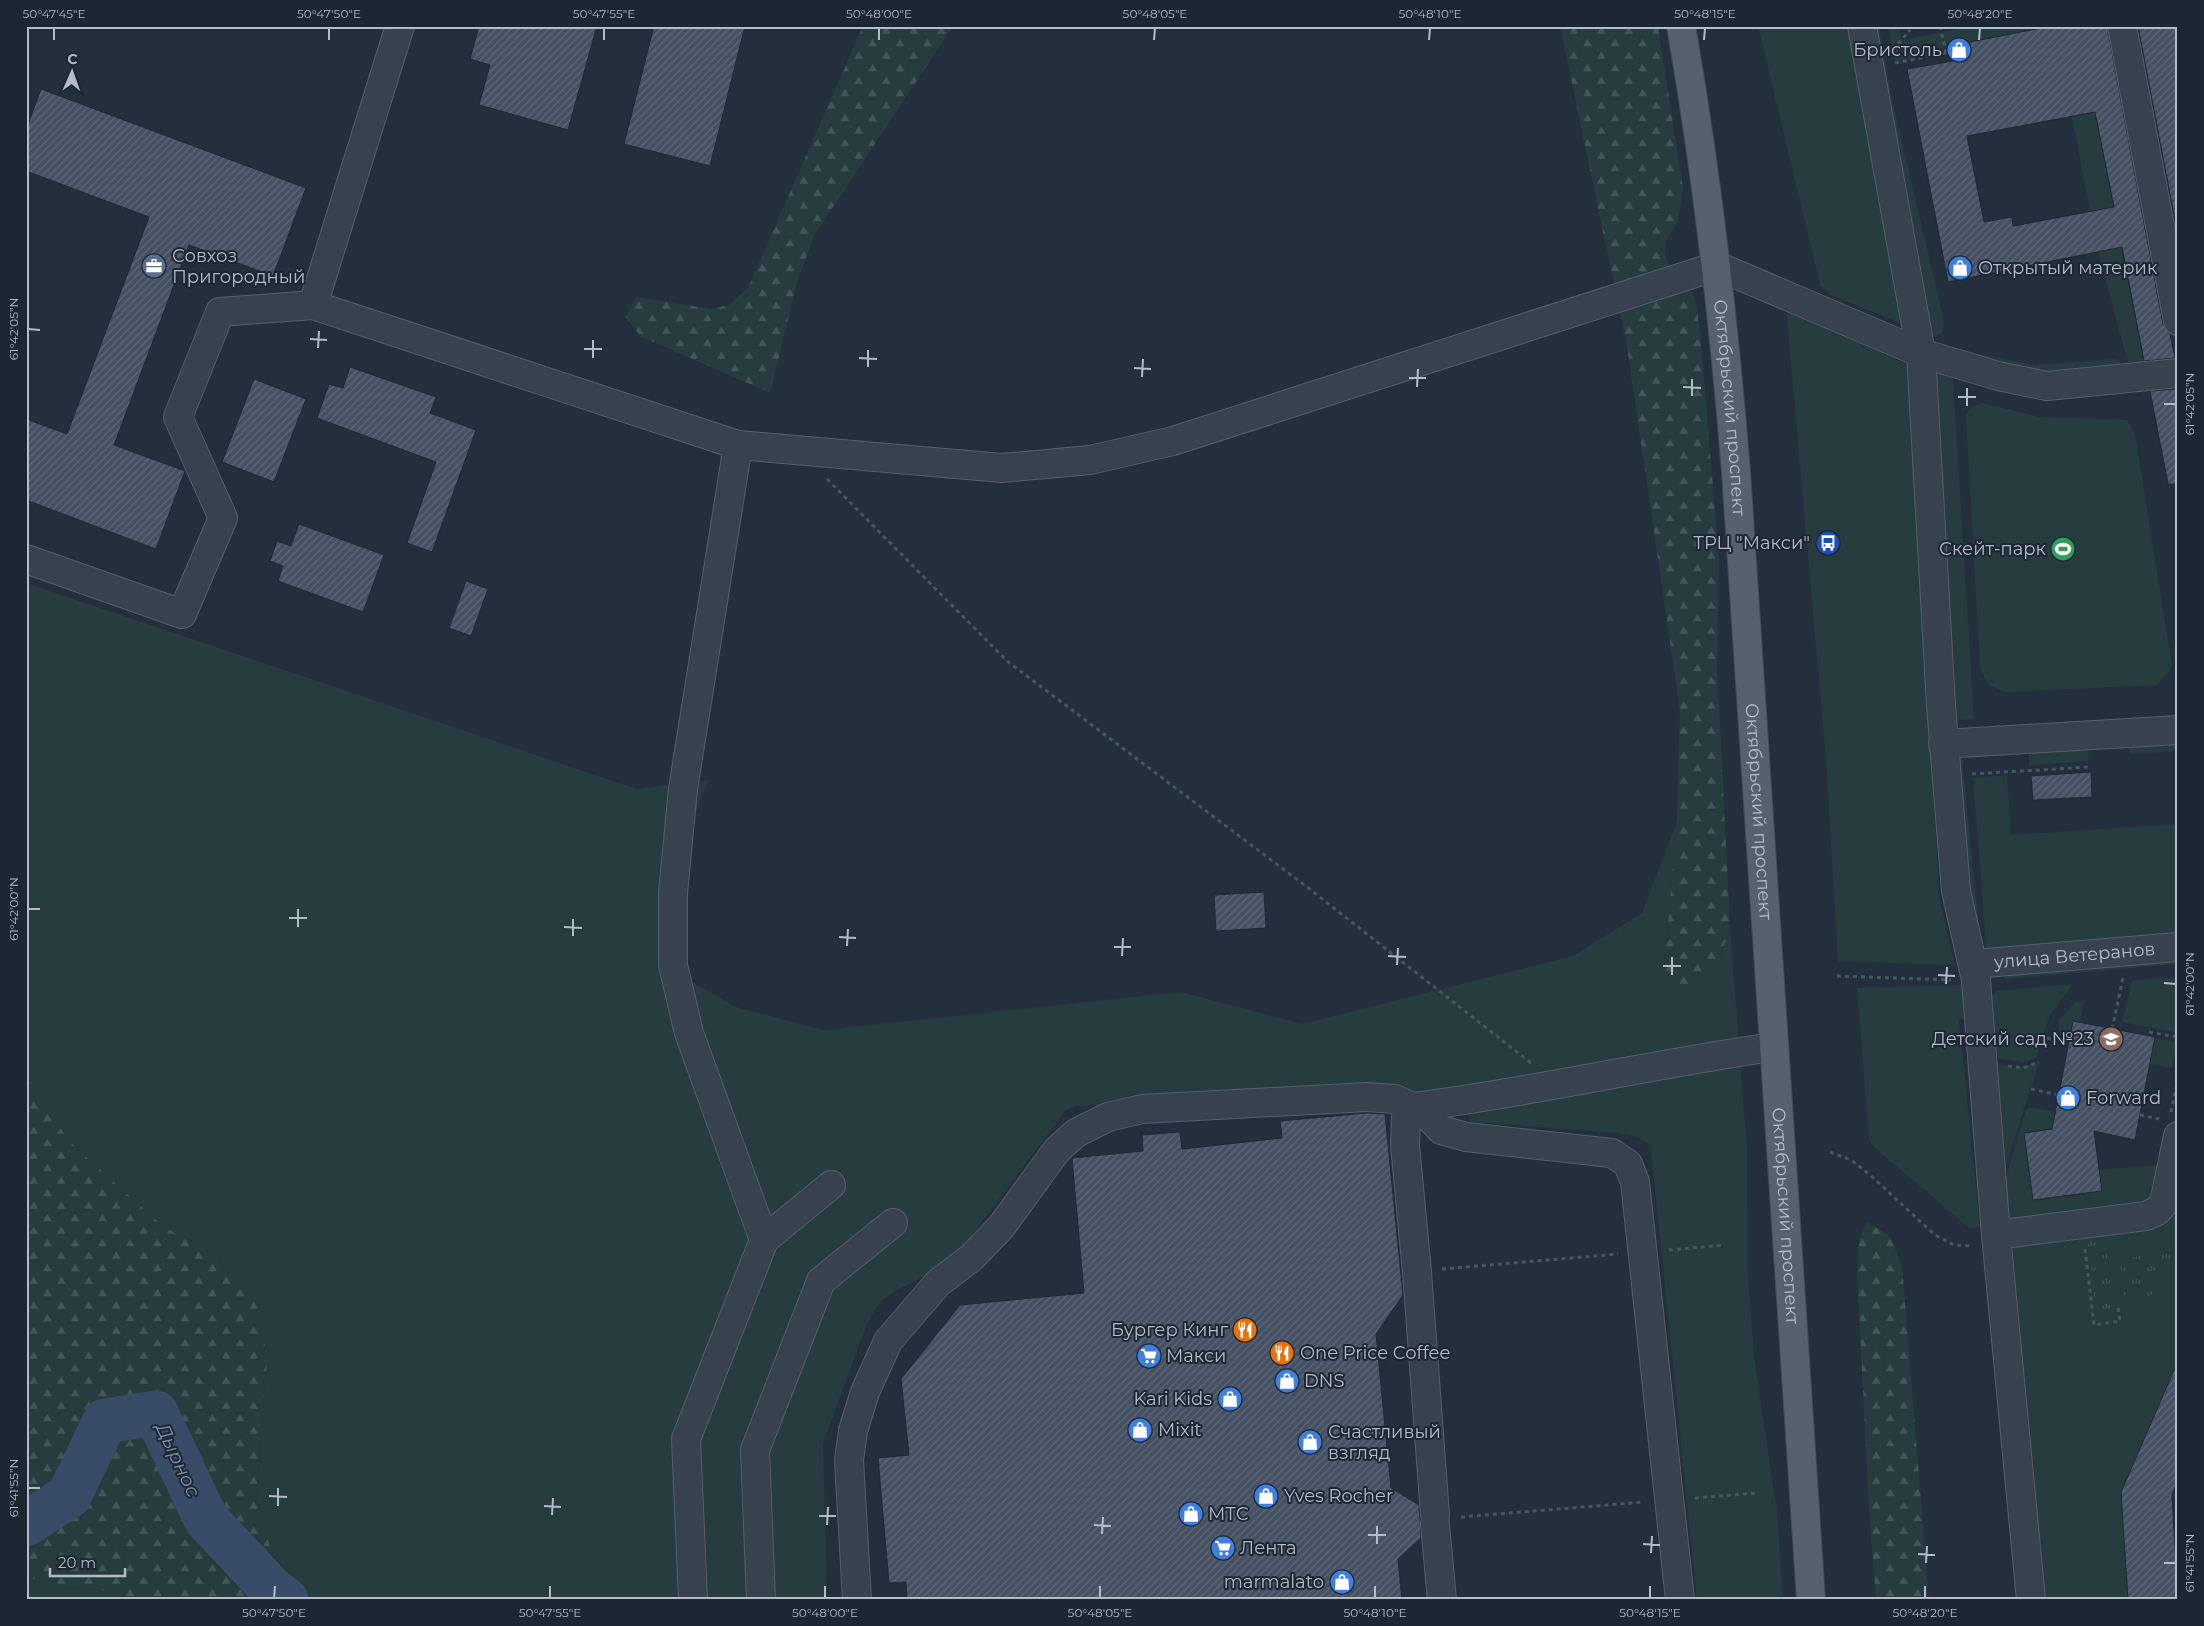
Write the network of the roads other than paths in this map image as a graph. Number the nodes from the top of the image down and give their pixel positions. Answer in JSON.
{"nodes":[{"id":1,"x":400,"y":26,"type":"edge"},
{"id":2,"x":1681,"y":26,"type":"edge"},
{"id":3,"x":1862,"y":26,"type":"edge"},
{"id":4,"x":2122,"y":26,"type":"edge"},
{"id":5,"x":1717,"y":266,"type":"junction"},
{"id":6,"x":313,"y":305,"type":"junction"},
{"id":7,"x":2178,"y":321,"type":"edge"},
{"id":8,"x":1921,"y":353,"type":"junction"},
{"id":9,"x":2178,"y":373,"type":"edge"},
{"id":10,"x":738,"y":445,"type":"junction"},
{"id":11,"x":26,"y":559,"type":"edge"},
{"id":12,"x":2178,"y":730,"type":"edge"},
{"id":13,"x":1943,"y":744,"type":"junction"},
{"id":14,"x":2178,"y":947,"type":"edge"},
{"id":15,"x":1966,"y":972,"type":"junction"},
{"id":16,"x":1773,"y":1047,"type":"junction"},
{"id":17,"x":1413,"y":1107,"type":"junction"},
{"id":18,"x":2170,"y":1126,"type":"edge"},
{"id":19,"x":831,"y":1185,"type":"dead end"},
{"id":20,"x":893,"y":1222,"type":"dead end"},
{"id":21,"x":1996,"y":1235,"type":"junction"},
{"id":22,"x":764,"y":1240,"type":"junction"},
{"id":23,"x":693,"y":1600,"type":"edge"},
{"id":24,"x":761,"y":1600,"type":"edge"},
{"id":25,"x":857,"y":1600,"type":"edge"},
{"id":26,"x":1442,"y":1600,"type":"edge"},
{"id":27,"x":1680,"y":1600,"type":"edge"},
{"id":28,"x":1811,"y":1600,"type":"edge"},
{"id":29,"x":2030,"y":1600,"type":"edge"}],
"edges":[{"from":1,"to":6,"type":"street"},
{"from":2,"to":5,"type":"main road","name":"Октябрьский проспект"},
{"from":3,"to":8,"type":"street"},
{"from":4,"to":7,"type":"street"},
{"from":5,"to":8,"type":"street"},
{"from":5,"to":10,"type":"street"},
{"from":5,"to":16,"type":"main road","name":"Октябрьский проспект"},
{"from":6,"to":10,"type":"street"},
{"from":6,"to":11,"type":"street"},
{"from":8,"to":9,"type":"street"},
{"from":8,"to":13,"type":"street"},
{"from":10,"to":22,"type":"street"},
{"from":12,"to":13,"type":"street"},
{"from":13,"to":15,"type":"street"},
{"from":14,"to":15,"type":"street","name":"улица Ветеранов"},
{"from":15,"to":21,"type":"street"},
{"from":16,"to":17,"type":"street"},
{"from":16,"to":28,"type":"main road","name":"Октябрьский проспект"},
{"from":17,"to":25,"type":"street"},
{"from":17,"to":26,"type":"street"},
{"from":17,"to":27,"type":"street"},
{"from":18,"to":21,"type":"street"},
{"from":19,"to":22,"type":"street"},
{"from":20,"to":24,"type":"street"},
{"from":21,"to":29,"type":"street"},
{"from":22,"to":23,"type":"street"}]}
